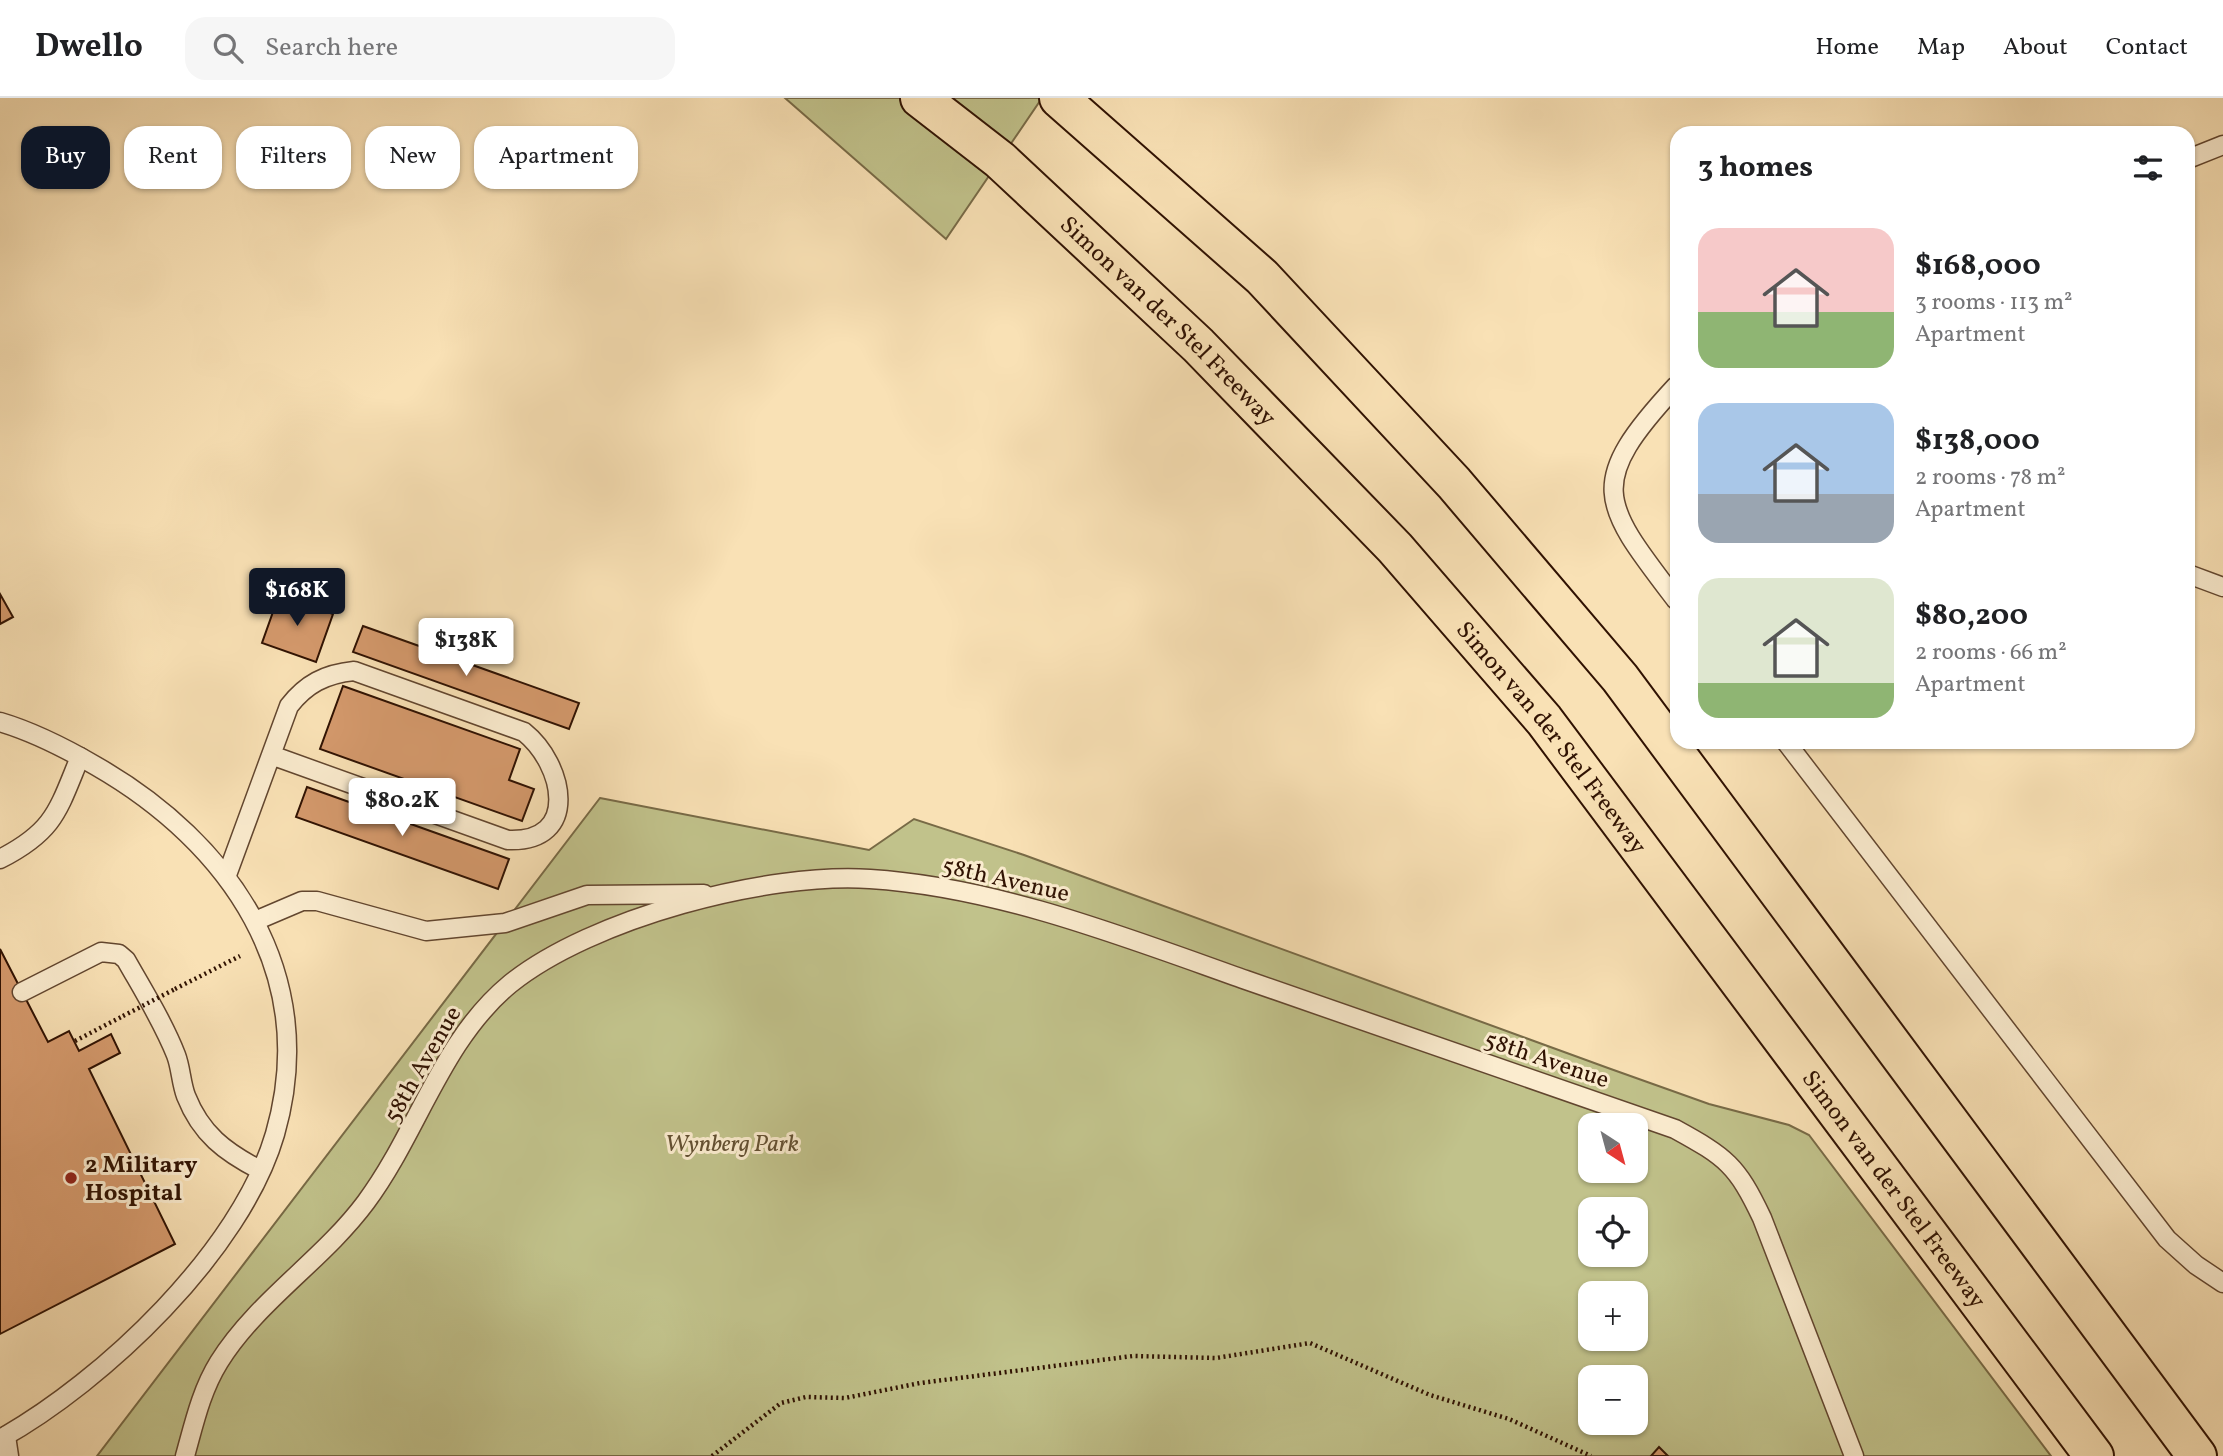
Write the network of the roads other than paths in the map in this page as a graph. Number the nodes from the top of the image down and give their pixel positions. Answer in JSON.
{"nodes":[{"id":1,"x":920,"y":98,"type":"edge"},
{"id":2,"x":1059,"y":98,"type":"edge"},
{"id":3,"x":2223,"y":145,"type":"edge"},
{"id":4,"x":2195,"y":156,"type":"edge"},
{"id":5,"x":1670,"y":394,"type":"edge"},
{"id":6,"x":2195,"y":577,"type":"edge"},
{"id":7,"x":2223,"y":587,"type":"edge"},
{"id":8,"x":1670,"y":592,"type":"edge"},
{"id":9,"x":0,"y":722,"type":"edge"},
{"id":10,"x":1670,"y":745,"type":"edge"},
{"id":11,"x":1673,"y":749,"type":"edge"},
{"id":12,"x":1791,"y":749,"type":"edge"},
{"id":13,"x":271,"y":755,"type":"junction"},
{"id":14,"x":80,"y":757,"type":"junction"},
{"id":15,"x":0,"y":859,"type":"edge"},
{"id":16,"x":227,"y":875,"type":"junction"},
{"id":17,"x":719,"y":895,"type":"junction"},
{"id":18,"x":255,"y":921,"type":"junction"},
{"id":19,"x":22,"y":992,"type":"dead end"},
{"id":20,"x":260,"y":1170,"type":"junction"},
{"id":21,"x":2223,"y":1283,"type":"edge"},
{"id":22,"x":3,"y":1437,"type":"edge"},
{"id":23,"x":9,"y":1456,"type":"edge"},
{"id":24,"x":185,"y":1456,"type":"edge"},
{"id":25,"x":1854,"y":1456,"type":"edge"},
{"id":26,"x":2094,"y":1456,"type":"edge"},
{"id":27,"x":2197,"y":1456,"type":"edge"}],
"edges":[{"from":1,"to":26,"type":"highway","name":"Simon van der Stel Freeway"},
{"from":2,"to":10,"type":"highway"},
{"from":3,"to":4,"type":"lane"},
{"from":5,"to":8,"type":"lane"},
{"from":6,"to":7,"type":"lane"},
{"from":9,"to":14,"type":"lane"},
{"from":11,"to":27,"type":"highway"},
{"from":12,"to":21,"type":"lane"},
{"from":13,"to":13,"type":"lane"},
{"from":13,"to":16,"type":"lane"},
{"from":14,"to":15,"type":"lane"},
{"from":14,"to":16,"type":"lane"},
{"from":16,"to":18,"type":"lane"},
{"from":17,"to":18,"type":"lane"},
{"from":17,"to":24,"type":"lane","name":"58th Avenue"},
{"from":17,"to":25,"type":"lane","name":"58th Avenue"},
{"from":18,"to":20,"type":"lane"},
{"from":19,"to":20,"type":"lane"},
{"from":20,"to":22,"type":"lane"},
{"from":22,"to":23,"type":"lane"}]}
